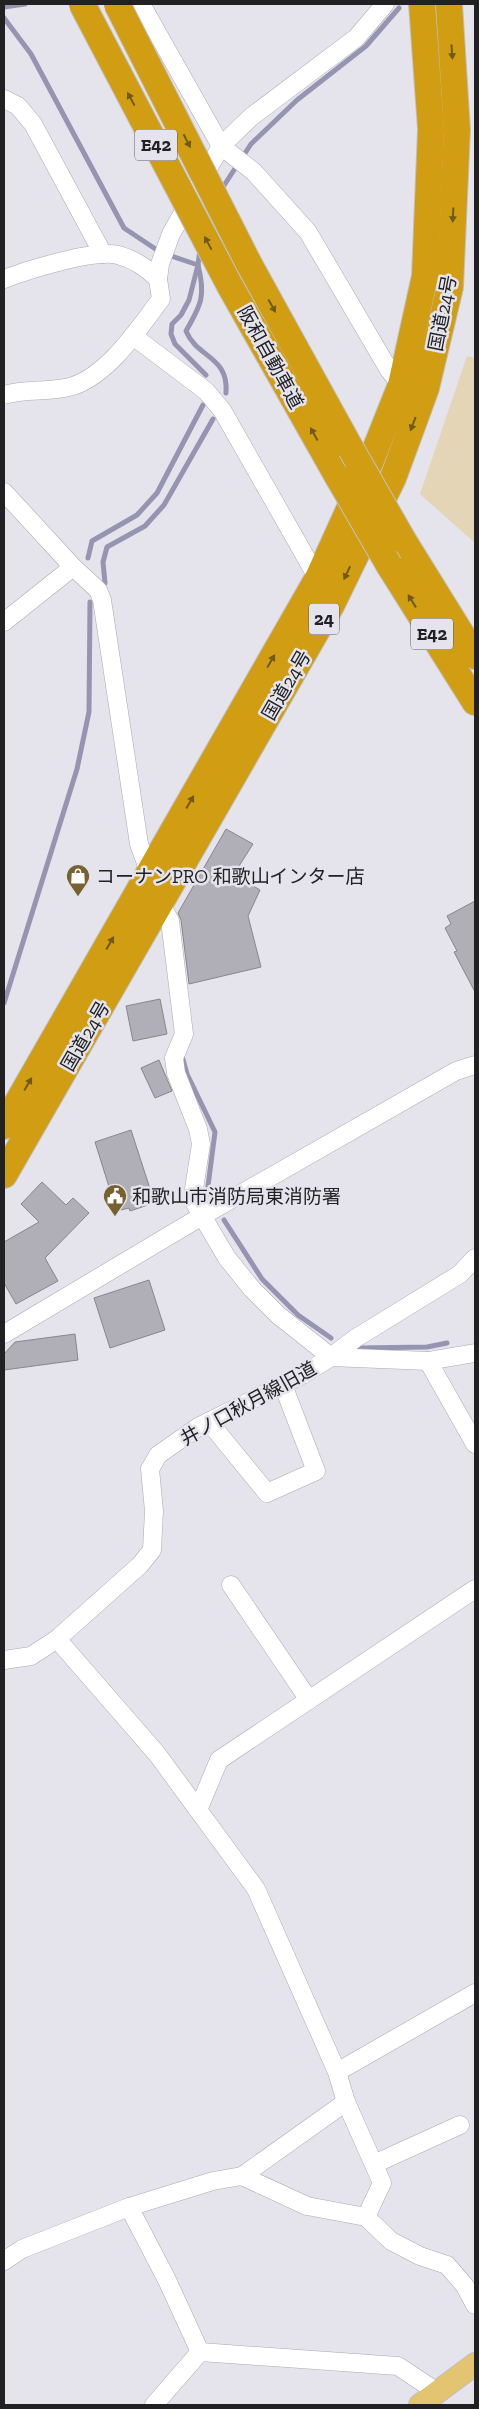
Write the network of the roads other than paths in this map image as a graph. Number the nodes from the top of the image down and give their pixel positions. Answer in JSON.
{"nodes":[{"id":1,"x":82,"y":4,"type":"edge"},
{"id":2,"x":117,"y":4,"type":"edge"},
{"id":3,"x":141,"y":4,"type":"edge"},
{"id":4,"x":385,"y":4,"type":"edge"},
{"id":5,"x":422,"y":4,"type":"edge"},
{"id":6,"x":449,"y":4,"type":"edge"},
{"id":7,"x":4,"y":99,"type":"edge"},
{"id":8,"x":226,"y":150,"type":"junction"},
{"id":9,"x":103,"y":254,"type":"junction"},
{"id":10,"x":159,"y":272,"type":"junction"},
{"id":11,"x":4,"y":278,"type":"edge"},
{"id":12,"x":133,"y":336,"type":"junction"},
{"id":13,"x":414,"y":386,"type":"junction"},
{"id":14,"x":4,"y":395,"type":"edge"},
{"id":15,"x":4,"y":492,"type":"edge"},
{"id":16,"x":73,"y":567,"type":"junction"},
{"id":17,"x":318,"y":578,"type":"junction"},
{"id":18,"x":332,"y":604,"type":"junction"},
{"id":19,"x":4,"y":622,"type":"edge"},
{"id":20,"x":475,"y":656,"type":"edge"},
{"id":21,"x":475,"y":702,"type":"edge"},
{"id":22,"x":149,"y":875,"type":"junction"},
{"id":23,"x":161,"y":904,"type":"junction"},
{"id":24,"x":475,"y":1065,"type":"edge"},
{"id":25,"x":4,"y":1126,"type":"edge"},
{"id":26,"x":4,"y":1175,"type":"edge"},
{"id":27,"x":202,"y":1216,"type":"junction"},
{"id":28,"x":475,"y":1258,"type":"edge"},
{"id":29,"x":4,"y":1334,"type":"edge"},
{"id":30,"x":475,"y":1354,"type":"edge"},
{"id":31,"x":331,"y":1358,"type":"junction"},
{"id":32,"x":428,"y":1361,"type":"junction"},
{"id":33,"x":283,"y":1385,"type":"junction"},
{"id":34,"x":209,"y":1422,"type":"junction"},
{"id":35,"x":475,"y":1444,"type":"edge"},
{"id":36,"x":231,"y":1585,"type":"dead end"},
{"id":37,"x":475,"y":1589,"type":"edge"},
{"id":38,"x":57,"y":1639,"type":"junction"},
{"id":39,"x":4,"y":1660,"type":"edge"},
{"id":40,"x":309,"y":1700,"type":"junction"},
{"id":41,"x":198,"y":1810,"type":"junction"},
{"id":42,"x":475,"y":1993,"type":"edge"},
{"id":43,"x":337,"y":2072,"type":"junction"},
{"id":44,"x":346,"y":2102,"type":"junction"},
{"id":45,"x":460,"y":2125,"type":"dead end"},
{"id":46,"x":374,"y":2164,"type":"junction"},
{"id":47,"x":242,"y":2176,"type":"junction"},
{"id":48,"x":129,"y":2208,"type":"junction"},
{"id":49,"x":366,"y":2217,"type":"junction"},
{"id":50,"x":4,"y":2261,"type":"edge"},
{"id":51,"x":475,"y":2305,"type":"edge"},
{"id":52,"x":200,"y":2352,"type":"junction"},
{"id":53,"x":475,"y":2364,"type":"edge"},
{"id":54,"x":429,"y":2399,"type":"edge"},
{"id":55,"x":154,"y":2405,"type":"edge"}],
"edges":[{"from":21,"to":1,"type":"highway","name":"阪和自動車道","number":"E42","one_way":true,"bridge":true},
{"from":2,"to":20,"type":"highway","name":"阪和自動車道","number":"E42","one_way":true,"bridge":true},
{"from":3,"to":8,"type":"street"},
{"from":4,"to":8,"type":"street"},
{"from":5,"to":13,"type":"highway","name":"国道24号","number":"24"},
{"from":6,"to":13,"type":"highway","name":"国道24号","number":"24","one_way":true},
{"from":7,"to":9,"type":"street"},
{"from":8,"to":10,"type":"street"},
{"from":8,"to":13,"type":"street"},
{"from":9,"to":10,"type":"street"},
{"from":9,"to":11,"type":"street"},
{"from":10,"to":12,"type":"street"},
{"from":12,"to":14,"type":"street"},
{"from":12,"to":17,"type":"street"},
{"from":13,"to":17,"type":"highway","name":"国道24号","number":"24"},
{"from":13,"to":18,"type":"highway","name":"国道24号","number":"24","one_way":true},
{"from":15,"to":16,"type":"street"},
{"from":16,"to":19,"type":"street"},
{"from":16,"to":22,"type":"street"},
{"from":17,"to":18,"type":"street"},
{"from":22,"to":17,"type":"highway","name":"国道24号","number":"24","one_way":true},
{"from":18,"to":23,"type":"highway","name":"国道24号","number":"24"},
{"from":22,"to":23,"type":"street"},
{"from":25,"to":22,"type":"highway","name":"国道24号","number":"24","one_way":true},
{"from":23,"to":26,"type":"highway","name":"国道24号","number":"24"},
{"from":23,"to":27,"type":"street"},
{"from":24,"to":27,"type":"street"},
{"from":27,"to":29,"type":"street"},
{"from":27,"to":31,"type":"street"},
{"from":28,"to":31,"type":"street","name":"井ノ口秋月線旧道"},
{"from":30,"to":32,"type":"street"},
{"from":31,"to":32,"type":"street"},
{"from":31,"to":33,"type":"street","name":"井ノ口秋月線旧道"},
{"from":32,"to":35,"type":"street"},
{"from":33,"to":34,"type":"street","name":"井ノ口秋月線旧道"},
{"from":33,"to":34,"type":"street"},
{"from":34,"to":38,"type":"street","name":"井ノ口秋月線旧道"},
{"from":36,"to":40,"type":"street"},
{"from":37,"to":40,"type":"street"},
{"from":38,"to":39,"type":"street","name":"井ノ口秋月線旧道"},
{"from":38,"to":41,"type":"street"},
{"from":40,"to":41,"type":"street"},
{"from":41,"to":43,"type":"street"},
{"from":42,"to":43,"type":"street"},
{"from":43,"to":44,"type":"street"},
{"from":44,"to":46,"type":"street"},
{"from":44,"to":47,"type":"street"},
{"from":45,"to":46,"type":"street"},
{"from":46,"to":49,"type":"street"},
{"from":47,"to":48,"type":"street"},
{"from":47,"to":49,"type":"street"},
{"from":48,"to":50,"type":"street"},
{"from":48,"to":52,"type":"street"},
{"from":49,"to":51,"type":"street"},
{"from":52,"to":54,"type":"street"},
{"from":52,"to":55,"type":"street"},
{"from":53,"to":54,"type":"main road"}]}
